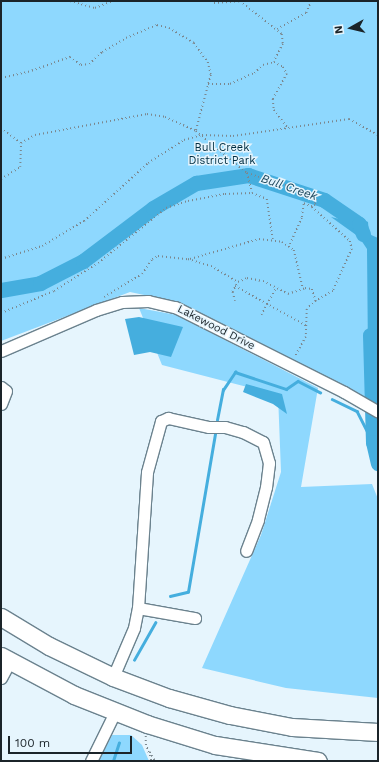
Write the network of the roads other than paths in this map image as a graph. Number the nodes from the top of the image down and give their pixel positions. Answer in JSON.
{"nodes":[{"id":1,"x":1,"y":351,"type":"edge"},
{"id":2,"x":1,"y":387,"type":"edge"},
{"id":3,"x":1,"y":404,"type":"edge"},
{"id":4,"x":378,"y":412,"type":"edge"},
{"id":5,"x":246,"y":551,"type":"dead end"},
{"id":6,"x":138,"y":608,"type":"junction"},
{"id":7,"x":1,"y":617,"type":"edge"},
{"id":8,"x":195,"y":618,"type":"dead end"},
{"id":9,"x":6,"y":658,"type":"edge"},
{"id":10,"x":113,"y":677,"type":"junction"},
{"id":11,"x":1,"y":678,"type":"edge"},
{"id":12,"x":115,"y":712,"type":"junction"},
{"id":13,"x":378,"y":732,"type":"edge"},
{"id":14,"x":91,"y":761,"type":"edge"},
{"id":15,"x":318,"y":761,"type":"edge"}],
"edges":[{"from":1,"to":4,"type":"street","name":"Lakewood Drive"},
{"from":2,"to":3,"type":"street"},
{"from":5,"to":6,"type":"street"},
{"from":6,"to":8,"type":"street"},
{"from":6,"to":10,"type":"street"},
{"from":7,"to":10,"type":"highway"},
{"from":9,"to":11,"type":"street"},
{"from":9,"to":12,"type":"highway"},
{"from":10,"to":13,"type":"highway"},
{"from":12,"to":14,"type":"street"},
{"from":12,"to":15,"type":"highway"}]}
